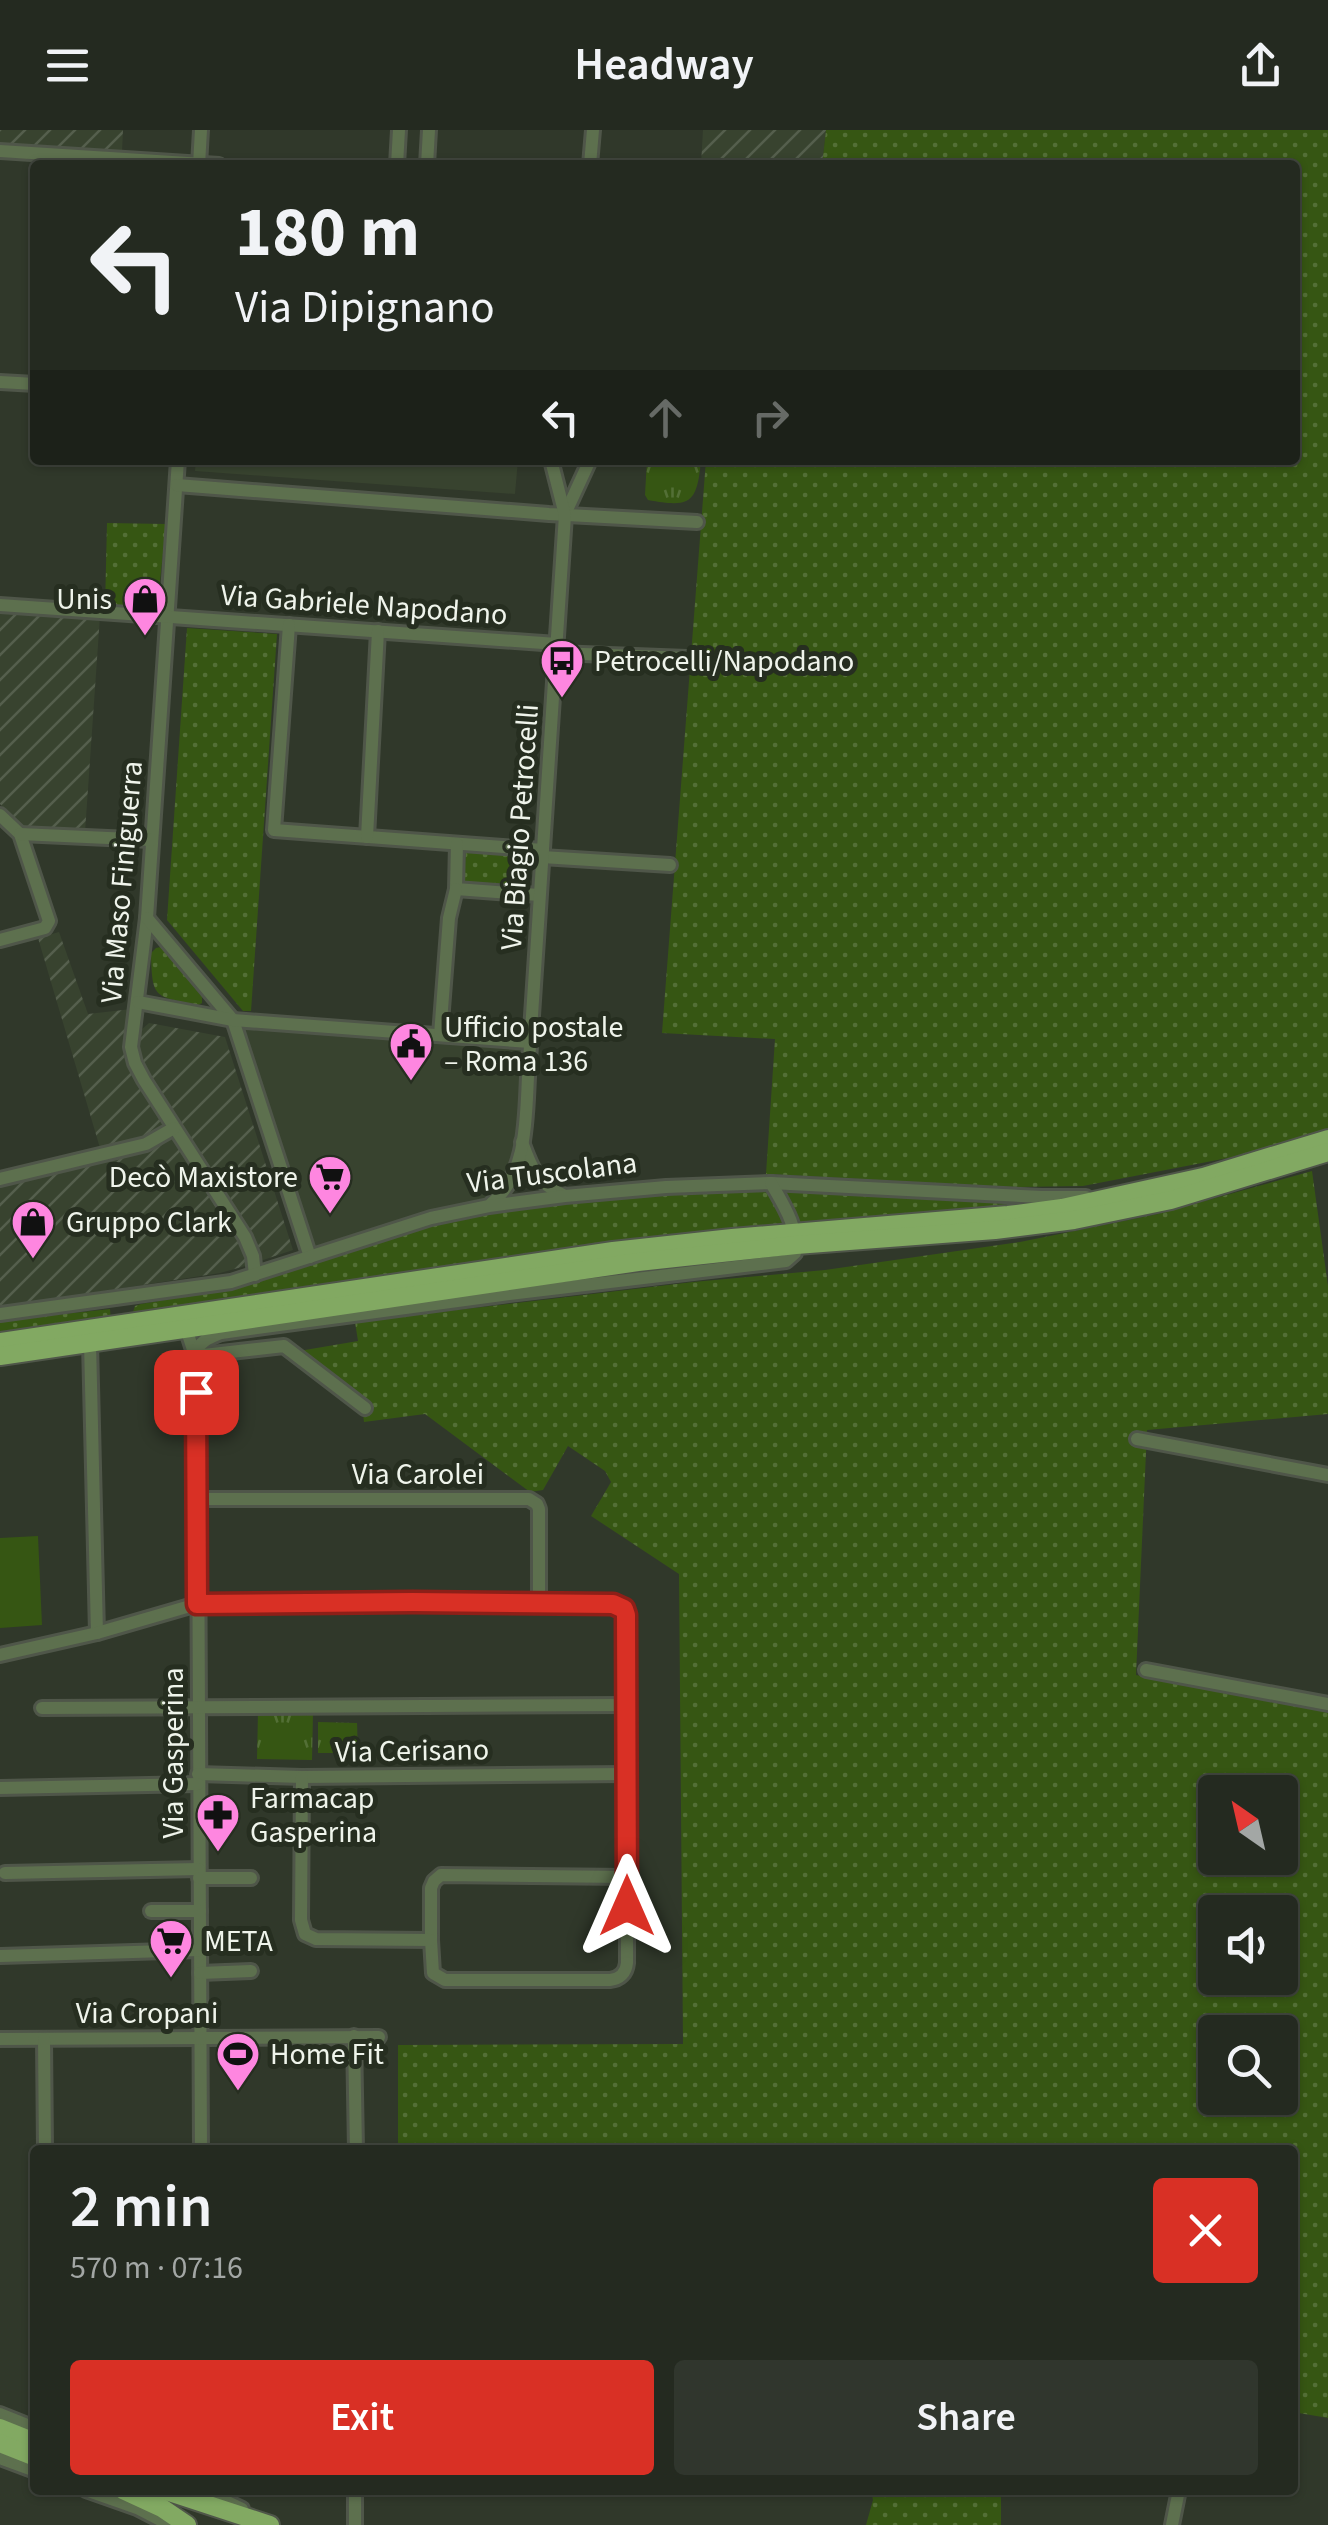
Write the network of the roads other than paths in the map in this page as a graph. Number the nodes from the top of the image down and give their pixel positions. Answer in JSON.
{"nodes":[{"id":1,"x":201,"y":130,"type":"edge"},
{"id":2,"x":400,"y":130,"type":"edge"},
{"id":3,"x":429,"y":130,"type":"edge"},
{"id":4,"x":592,"y":130,"type":"edge"},
{"id":5,"x":0,"y":151,"type":"edge"},
{"id":6,"x":138,"y":160,"type":"edge"},
{"id":7,"x":199,"y":160,"type":"edge"},
{"id":8,"x":397,"y":160,"type":"edge"},
{"id":9,"x":426,"y":160,"type":"edge"},
{"id":10,"x":590,"y":160,"type":"edge"},
{"id":11,"x":0,"y":382,"type":"edge"},
{"id":12,"x":30,"y":384,"type":"edge"},
{"id":13,"x":178,"y":465,"type":"edge"},
{"id":14,"x":552,"y":465,"type":"edge"},
{"id":15,"x":553,"y":465,"type":"edge"},
{"id":16,"x":588,"y":465,"type":"edge"},
{"id":17,"x":582,"y":476,"type":"junction"},
{"id":18,"x":177,"y":485,"type":"junction"},
{"id":19,"x":565,"y":515,"type":"junction"},
{"id":20,"x":697,"y":522,"type":"dead end"},
{"id":21,"x":0,"y":605,"type":"edge"},
{"id":22,"x":168,"y":616,"type":"junction"},
{"id":23,"x":289,"y":625,"type":"junction"},
{"id":24,"x":378,"y":631,"type":"junction"},
{"id":25,"x":557,"y":648,"type":"junction"},
{"id":26,"x":687,"y":658,"type":"dead end"},
{"id":27,"x":0,"y":815,"type":"edge"},
{"id":28,"x":20,"y":834,"type":"junction"},
{"id":29,"x":367,"y":837,"type":"junction"},
{"id":30,"x":152,"y":840,"type":"junction"},
{"id":31,"x":457,"y":844,"type":"junction"},
{"id":32,"x":542,"y":854,"type":"junction"},
{"id":33,"x":670,"y":865,"type":"dead end"},
{"id":34,"x":456,"y":889,"type":"junction"},
{"id":35,"x":540,"y":895,"type":"junction"},
{"id":36,"x":147,"y":918,"type":"junction"},
{"id":37,"x":0,"y":940,"type":"edge"},
{"id":38,"x":138,"y":1002,"type":"junction"},
{"id":39,"x":233,"y":1020,"type":"junction"},
{"id":40,"x":440,"y":1035,"type":"junction"},
{"id":41,"x":530,"y":1042,"type":"junction"},
{"id":42,"x":174,"y":1128,"type":"junction"},
{"id":43,"x":1328,"y":1139,"type":"edge"},
{"id":44,"x":522,"y":1142,"type":"junction"},
{"id":45,"x":1328,"y":1152,"type":"edge"},
{"id":46,"x":0,"y":1178,"type":"edge"},
{"id":47,"x":771,"y":1183,"type":"junction"},
{"id":48,"x":566,"y":1196,"type":"junction"},
{"id":49,"x":1124,"y":1196,"type":"junction"},
{"id":50,"x":489,"y":1206,"type":"junction"},
{"id":51,"x":795,"y":1239,"type":"junction"},
{"id":52,"x":310,"y":1257,"type":"junction"},
{"id":53,"x":255,"y":1275,"type":"junction"},
{"id":54,"x":420,"y":1293,"type":"junction"},
{"id":55,"x":136,"y":1295,"type":"junction"},
{"id":56,"x":502,"y":1295,"type":"junction"},
{"id":57,"x":0,"y":1314,"type":"edge"},
{"id":58,"x":281,"y":1314,"type":"junction"},
{"id":59,"x":186,"y":1328,"type":"junction"},
{"id":60,"x":130,"y":1330,"type":"junction"},
{"id":61,"x":221,"y":1333,"type":"junction"},
{"id":62,"x":0,"y":1342,"type":"edge"},
{"id":63,"x":90,"y":1343,"type":"junction"},
{"id":64,"x":0,"y":1356,"type":"edge"},
{"id":65,"x":194,"y":1356,"type":"junction"},
{"id":66,"x":364,"y":1408,"type":"dead end"},
{"id":67,"x":1137,"y":1439,"type":"dead end"},
{"id":68,"x":1328,"y":1475,"type":"edge"},
{"id":69,"x":198,"y":1499,"type":"junction"},
{"id":70,"x":540,"y":1603,"type":"junction"},
{"id":71,"x":197,"y":1604,"type":"junction"},
{"id":72,"x":98,"y":1632,"type":"junction"},
{"id":73,"x":0,"y":1655,"type":"edge"},
{"id":74,"x":1146,"y":1670,"type":"dead end"},
{"id":75,"x":1328,"y":1704,"type":"edge"},
{"id":76,"x":627,"y":1705,"type":"junction"},
{"id":77,"x":42,"y":1708,"type":"dead end"},
{"id":78,"x":198,"y":1708,"type":"junction"},
{"id":79,"x":627,"y":1774,"type":"junction"},
{"id":80,"x":302,"y":1777,"type":"junction"},
{"id":81,"x":198,"y":1779,"type":"junction"},
{"id":82,"x":0,"y":1788,"type":"edge"},
{"id":83,"x":5,"y":1873,"type":"dead end"},
{"id":84,"x":199,"y":1873,"type":"junction"},
{"id":85,"x":627,"y":1877,"type":"junction"},
{"id":86,"x":250,"y":1878,"type":"dead end"},
{"id":87,"x":151,"y":1911,"type":"dead end"},
{"id":88,"x":200,"y":1911,"type":"junction"},
{"id":89,"x":431,"y":1940,"type":"junction"},
{"id":90,"x":200,"y":1950,"type":"junction"},
{"id":91,"x":0,"y":1956,"type":"edge"},
{"id":92,"x":250,"y":1971,"type":"dead end"},
{"id":93,"x":200,"y":1973,"type":"junction"},
{"id":94,"x":354,"y":2036,"type":"junction"},
{"id":95,"x":379,"y":2036,"type":"dead end"},
{"id":96,"x":199,"y":2037,"type":"junction"},
{"id":97,"x":44,"y":2038,"type":"junction"},
{"id":98,"x":0,"y":2039,"type":"edge"},
{"id":99,"x":46,"y":2145,"type":"edge"},
{"id":100,"x":201,"y":2145,"type":"edge"},
{"id":101,"x":356,"y":2145,"type":"edge"},
{"id":102,"x":0,"y":2414,"type":"edge"},
{"id":103,"x":30,"y":2426,"type":"edge"},
{"id":104,"x":0,"y":2428,"type":"edge"},
{"id":105,"x":30,"y":2440,"type":"edge"},
{"id":106,"x":0,"y":2443,"type":"edge"},
{"id":107,"x":30,"y":2455,"type":"edge"},
{"id":108,"x":0,"y":2458,"type":"edge"},
{"id":109,"x":30,"y":2468,"type":"edge"},
{"id":110,"x":100,"y":2495,"type":"edge"},
{"id":111,"x":134,"y":2495,"type":"edge"},
{"id":112,"x":178,"y":2495,"type":"edge"},
{"id":113,"x":213,"y":2495,"type":"edge"},
{"id":114,"x":355,"y":2495,"type":"edge"},
{"id":115,"x":1178,"y":2495,"type":"edge"},
{"id":116,"x":170,"y":2525,"type":"edge"},
{"id":117,"x":187,"y":2525,"type":"edge"},
{"id":118,"x":270,"y":2525,"type":"edge"},
{"id":119,"x":354,"y":2525,"type":"edge"},
{"id":120,"x":1172,"y":2525,"type":"edge"}],
"edges":[{"from":1,"to":7,"type":"street"},
{"from":2,"to":8,"type":"street"},
{"from":3,"to":9,"type":"street"},
{"from":4,"to":10,"type":"street"},
{"from":5,"to":6,"type":"street"},
{"from":11,"to":12,"type":"street"},
{"from":13,"to":18,"type":"street","name":"Via Maso Finiguerra"},
{"from":14,"to":19,"type":"street","name":"Via Biagio Petrocelli"},
{"from":15,"to":17,"type":"street"},
{"from":16,"to":17,"type":"street","name":"Via Biagio Petrocelli"},
{"from":17,"to":19,"type":"street","name":"Via Biagio Petrocelli"},
{"from":18,"to":19,"type":"street"},
{"from":18,"to":22,"type":"street","name":"Via Maso Finiguerra"},
{"from":19,"to":20,"type":"street"},
{"from":19,"to":25,"type":"street","name":"Via Biagio Petrocelli"},
{"from":21,"to":22,"type":"street","name":"Via Gabriele Napodano"},
{"from":22,"to":23,"type":"street","name":"Via Gabriele Napodano"},
{"from":22,"to":30,"type":"street","name":"Via Maso Finiguerra"},
{"from":23,"to":24,"type":"street","name":"Via Gabriele Napodano"},
{"from":23,"to":29,"type":"street"},
{"from":24,"to":25,"type":"street","name":"Via Gabriele Napodano"},
{"from":24,"to":29,"type":"street"},
{"from":25,"to":26,"type":"street","name":"Via Gabriele Napodano"},
{"from":25,"to":32,"type":"street","name":"Via Biagio Petrocelli"},
{"from":27,"to":28,"type":"street"},
{"from":28,"to":30,"type":"street"},
{"from":28,"to":37,"type":"street"},
{"from":29,"to":31,"type":"street"},
{"from":30,"to":36,"type":"street","name":"Via Maso Finiguerra"},
{"from":31,"to":32,"type":"street"},
{"from":31,"to":34,"type":"street"},
{"from":32,"to":33,"type":"street"},
{"from":32,"to":35,"type":"street","name":"Via Biagio Petrocelli"},
{"from":34,"to":35,"type":"street"},
{"from":34,"to":40,"type":"street"},
{"from":35,"to":41,"type":"street","name":"Via Biagio Petrocelli"},
{"from":36,"to":38,"type":"street","name":"Via Maso Finiguerra"},
{"from":36,"to":39,"type":"street"},
{"from":38,"to":39,"type":"street"},
{"from":38,"to":42,"type":"street","name":"Via Maso Finiguerra"},
{"from":39,"to":40,"type":"street"},
{"from":39,"to":52,"type":"street"},
{"from":40,"to":41,"type":"street"},
{"from":41,"to":44,"type":"street","name":"Via Biagio Petrocelli"},
{"from":42,"to":46,"type":"street"},
{"from":42,"to":53,"type":"street","name":"Via Maso Finiguerra"},
{"from":43,"to":49,"type":"main road","name":"Via Tuscolana"},
{"from":44,"to":48,"type":"street"},
{"from":44,"to":50,"type":"street","name":"Via Biagio Petrocelli"},
{"from":45,"to":51,"type":"main road","name":"Via Tuscolana"},
{"from":47,"to":48,"type":"street","name":"Via Tuscolana"},
{"from":47,"to":49,"type":"street","name":"Via Tuscolana"},
{"from":47,"to":51,"type":"street"},
{"from":48,"to":50,"type":"street","name":"Via Tuscolana"},
{"from":49,"to":51,"type":"main road","name":"Via Tuscolana"},
{"from":50,"to":52,"type":"street","name":"Via Tuscolana"},
{"from":51,"to":54,"type":"main road","name":"Via Tuscolana"},
{"from":51,"to":56,"type":"street","name":"Via Tuscolana"},
{"from":51,"to":60,"type":"main road","name":"Via Tuscolana"},
{"from":52,"to":53,"type":"street","name":"Via Tuscolana"},
{"from":53,"to":55,"type":"street","name":"Via Tuscolana"},
{"from":54,"to":56,"type":"street"},
{"from":54,"to":58,"type":"main road","name":"Via Tuscolana"},
{"from":55,"to":57,"type":"street","name":"Via Tuscolana"},
{"from":55,"to":60,"type":"street"},
{"from":56,"to":61,"type":"street","name":"Via Tuscolana"},
{"from":58,"to":59,"type":"main road","name":"Via Tuscolana"},
{"from":58,"to":61,"type":"street"},
{"from":59,"to":60,"type":"main road","name":"Via Tuscolana"},
{"from":59,"to":65,"type":"street","name":"Via Gasperina"},
{"from":60,"to":62,"type":"main road","name":"Via Tuscolana"},
{"from":60,"to":63,"type":"main road","name":"Via Tuscolana"},
{"from":61,"to":65,"type":"street"},
{"from":63,"to":64,"type":"main road","name":"Via Tuscolana"},
{"from":63,"to":72,"type":"street"},
{"from":65,"to":66,"type":"street"},
{"from":65,"to":69,"type":"street","name":"Via Gasperina"},
{"from":67,"to":68,"type":"street"},
{"from":69,"to":70,"type":"street","name":"Via Carolei"},
{"from":69,"to":71,"type":"street","name":"Via Gasperina"},
{"from":70,"to":71,"type":"street"},
{"from":70,"to":76,"type":"street"},
{"from":71,"to":72,"type":"street"},
{"from":71,"to":78,"type":"street","name":"Via Gasperina"},
{"from":72,"to":73,"type":"street"},
{"from":74,"to":75,"type":"street"},
{"from":76,"to":78,"type":"street","name":"Via Cerisano"},
{"from":76,"to":79,"type":"street"},
{"from":77,"to":78,"type":"street","name":"Via Cerisano"},
{"from":78,"to":81,"type":"street","name":"Via Gasperina"},
{"from":79,"to":80,"type":"street","name":"Via Cerisano"},
{"from":79,"to":85,"type":"street"},
{"from":80,"to":81,"type":"street","name":"Via Cerisano"},
{"from":80,"to":89,"type":"street"},
{"from":81,"to":82,"type":"street","name":"Via Cerisano"},
{"from":81,"to":84,"type":"street","name":"Via Gasperina"},
{"from":83,"to":84,"type":"street"},
{"from":84,"to":86,"type":"street"},
{"from":84,"to":88,"type":"street","name":"Via Gasperina"},
{"from":85,"to":89,"type":"street"},
{"from":85,"to":89,"type":"street"},
{"from":87,"to":88,"type":"street"},
{"from":88,"to":90,"type":"street","name":"Via Gasperina"},
{"from":90,"to":91,"type":"street"},
{"from":90,"to":93,"type":"street","name":"Via Gasperina"},
{"from":92,"to":93,"type":"street"},
{"from":93,"to":96,"type":"street","name":"Via Gasperina"},
{"from":94,"to":95,"type":"street","name":"Via Cropani"},
{"from":94,"to":96,"type":"street","name":"Via Cropani"},
{"from":94,"to":101,"type":"street"},
{"from":96,"to":97,"type":"street","name":"Via Cropani"},
{"from":96,"to":100,"type":"street","name":"Via Gasperina"},
{"from":97,"to":98,"type":"street","name":"Via Cropani"},
{"from":97,"to":99,"type":"street"},
{"from":102,"to":103,"type":"street"},
{"from":104,"to":105,"type":"main road"},
{"from":106,"to":107,"type":"main road"},
{"from":108,"to":109,"type":"street"},
{"from":110,"to":116,"type":"street"},
{"from":111,"to":117,"type":"main road"},
{"from":112,"to":118,"type":"main road"},
{"from":113,"to":118,"type":"street"},
{"from":114,"to":119,"type":"street"},
{"from":115,"to":120,"type":"street"}]}
